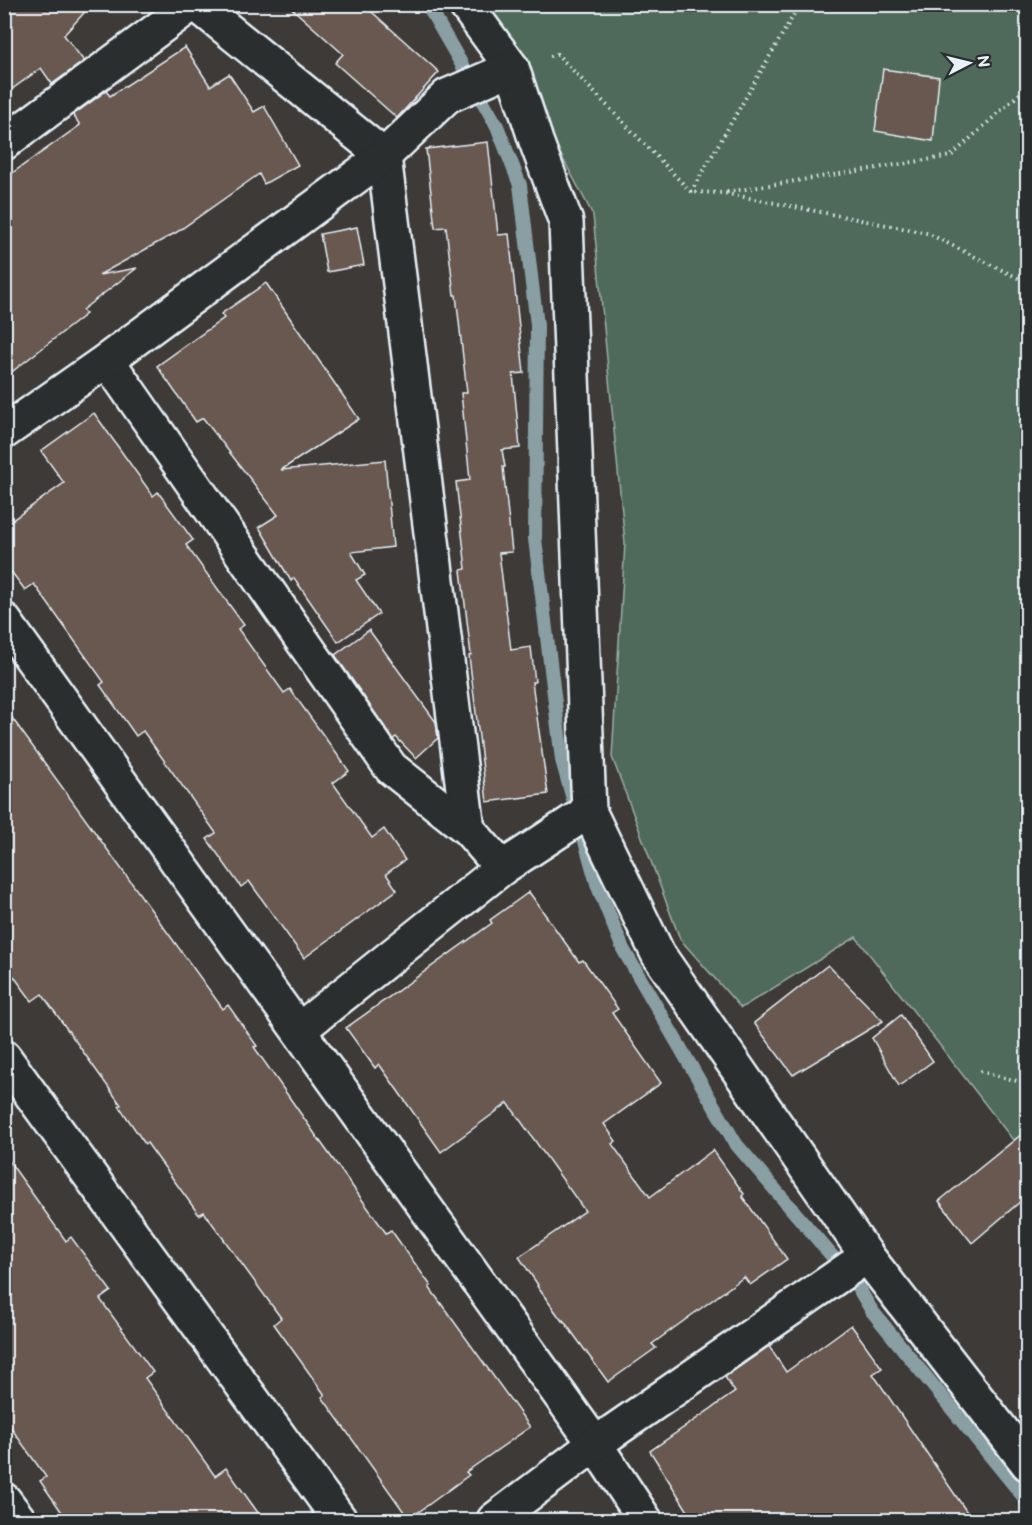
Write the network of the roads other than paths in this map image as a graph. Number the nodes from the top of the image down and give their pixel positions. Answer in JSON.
{"nodes":[{"id":1,"x":194,"y":4,"type":"edge"},
{"id":2,"x":465,"y":4,"type":"edge"},
{"id":3,"x":512,"y":68,"type":"junction"},
{"id":4,"x":4,"y":143,"type":"edge"},
{"id":5,"x":384,"y":156,"type":"junction"},
{"id":6,"x":107,"y":360,"type":"junction"},
{"id":7,"x":4,"y":432,"type":"edge"},
{"id":8,"x":4,"y":620,"type":"edge"},
{"id":9,"x":588,"y":813,"type":"junction"},
{"id":10,"x":468,"y":829,"type":"junction"},
{"id":11,"x":502,"y":868,"type":"junction"},
{"id":12,"x":299,"y":1030,"type":"junction"},
{"id":13,"x":4,"y":1057,"type":"edge"},
{"id":14,"x":866,"y":1257,"type":"junction"},
{"id":15,"x":595,"y":1444,"type":"junction"},
{"id":16,"x":1028,"y":1464,"type":"edge"},
{"id":17,"x":4,"y":1500,"type":"edge"},
{"id":18,"x":19,"y":1521,"type":"edge"},
{"id":19,"x":340,"y":1521,"type":"edge"},
{"id":20,"x":494,"y":1521,"type":"edge"},
{"id":21,"x":645,"y":1521,"type":"edge"}],
"edges":[{"from":1,"to":4,"type":"street"},
{"from":1,"to":5,"type":"street"},
{"from":2,"to":3,"type":"street"},
{"from":3,"to":5,"type":"street"},
{"from":3,"to":9,"type":"street"},
{"from":5,"to":6,"type":"street"},
{"from":5,"to":10,"type":"street"},
{"from":6,"to":7,"type":"street"},
{"from":6,"to":10,"type":"street"},
{"from":8,"to":12,"type":"street"},
{"from":9,"to":11,"type":"street"},
{"from":9,"to":14,"type":"street"},
{"from":10,"to":11,"type":"street"},
{"from":11,"to":12,"type":"street"},
{"from":12,"to":15,"type":"street"},
{"from":13,"to":19,"type":"street"},
{"from":14,"to":15,"type":"street"},
{"from":14,"to":16,"type":"street"},
{"from":15,"to":20,"type":"street"},
{"from":15,"to":21,"type":"street"},
{"from":17,"to":18,"type":"street"}]}
